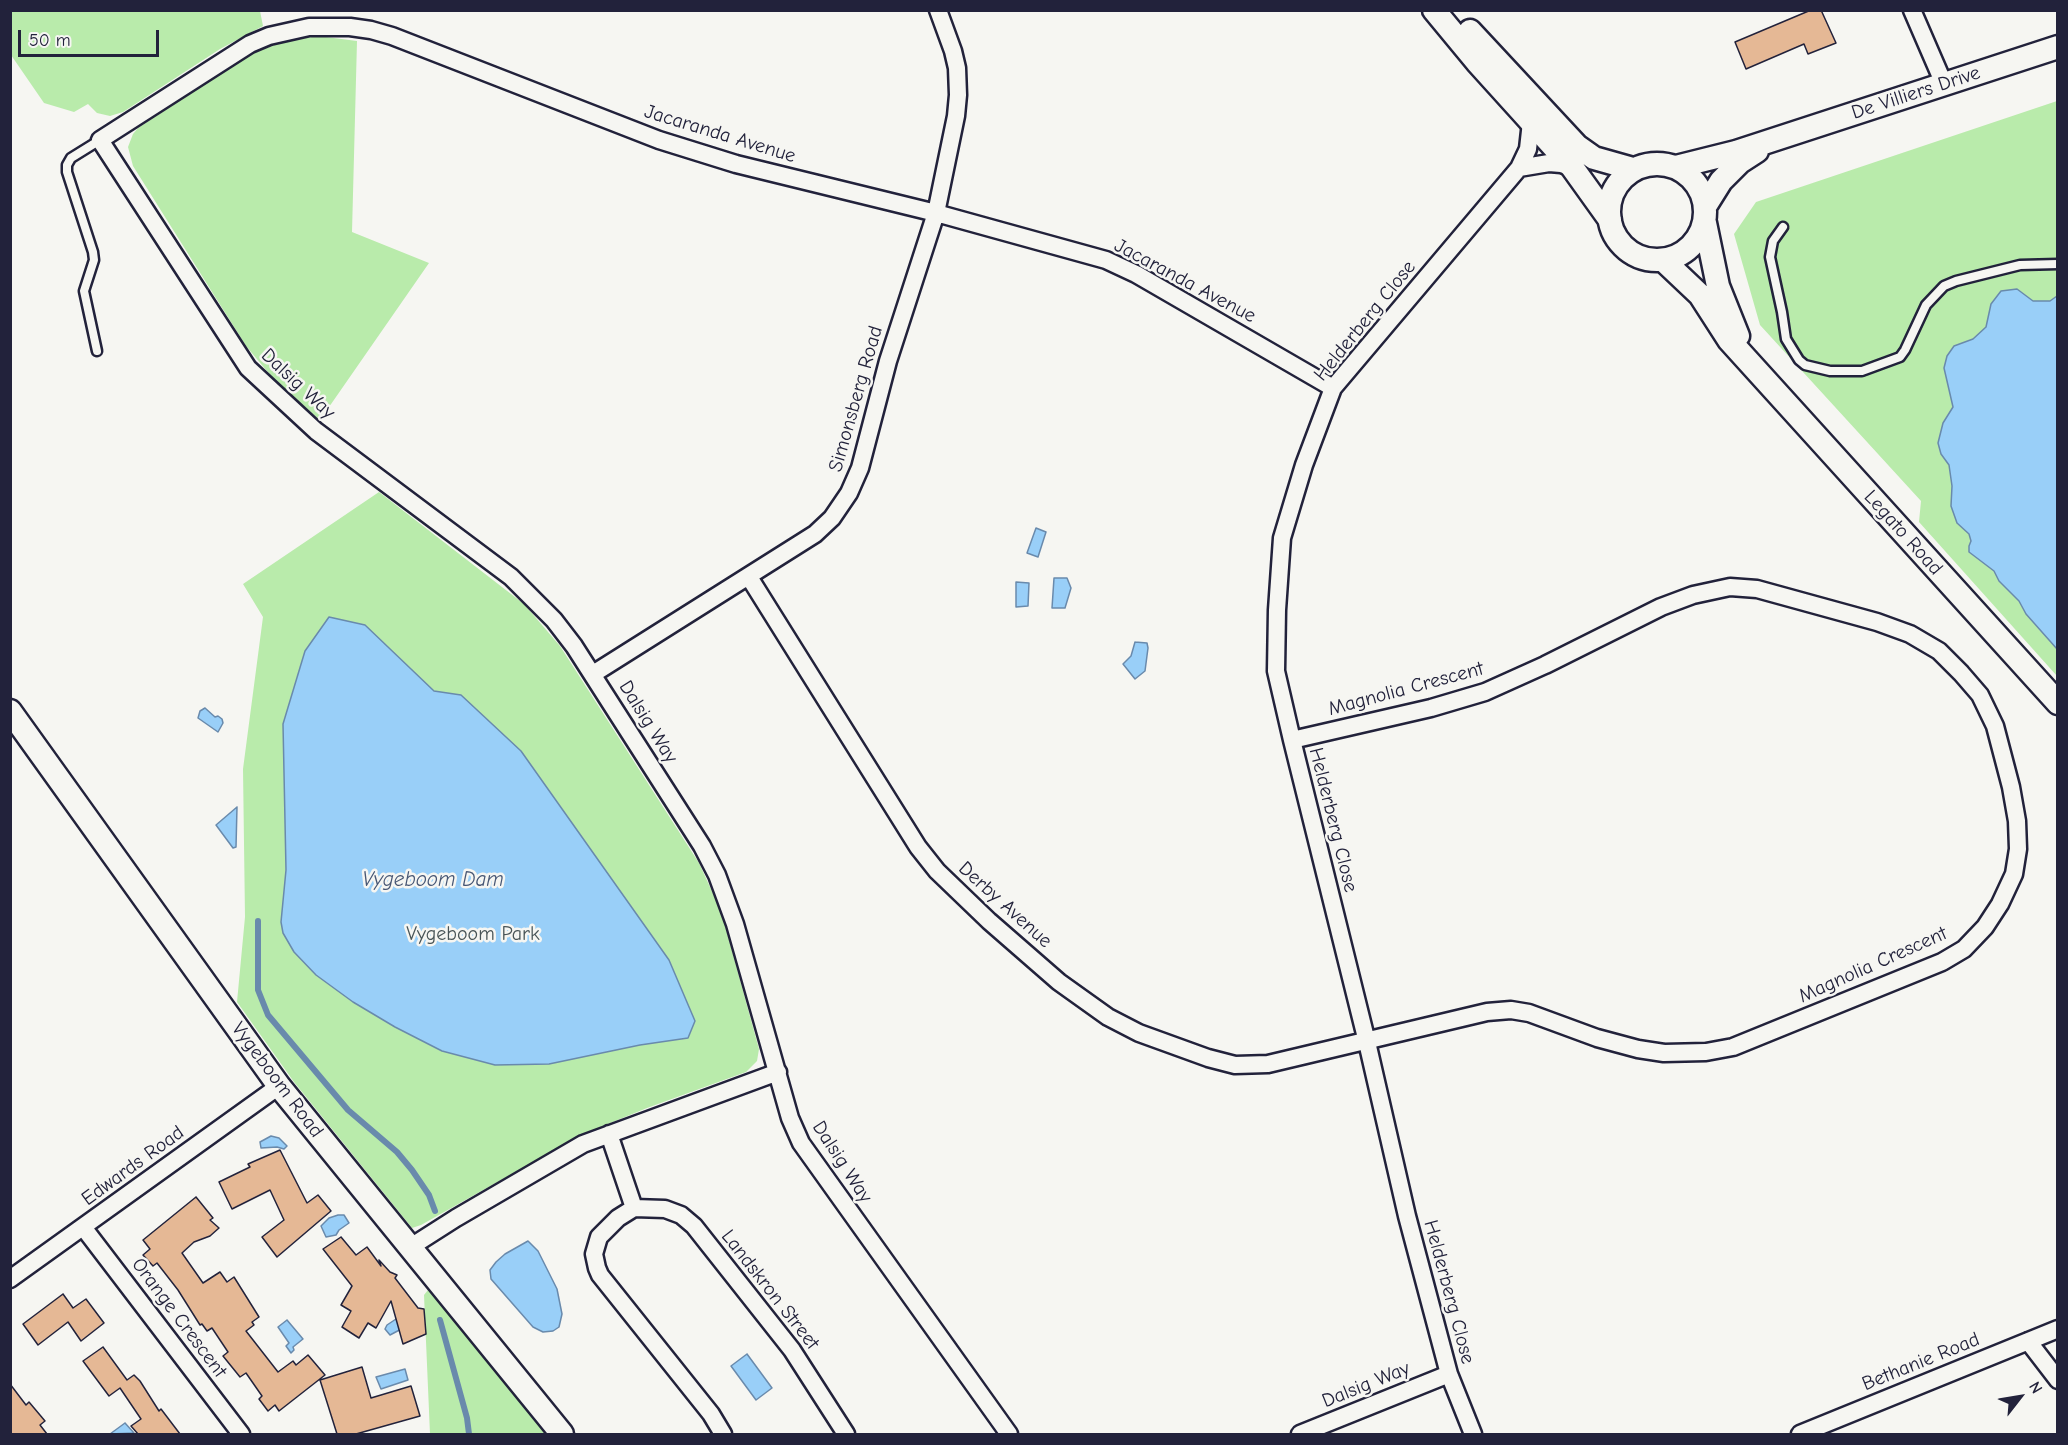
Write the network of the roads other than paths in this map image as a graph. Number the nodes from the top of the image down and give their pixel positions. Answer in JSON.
{"nodes":[{"id":1,"x":938,"y":10,"type":"edge"},
{"id":2,"x":1434,"y":10,"type":"edge"},
{"id":3,"x":1450,"y":10,"type":"edge"},
{"id":4,"x":1912,"y":10,"type":"edge"},
{"id":5,"x":2058,"y":46,"type":"edge"},
{"id":6,"x":1944,"y":84,"type":"junction"},
{"id":7,"x":1531,"y":122,"type":"junction"},
{"id":8,"x":100,"y":140,"type":"junction"},
{"id":9,"x":1774,"y":140,"type":"junction"},
{"id":10,"x":1572,"y":167,"type":"junction"},
{"id":11,"x":1676,"y":167,"type":"junction"},
{"id":12,"x":1519,"y":168,"type":"junction"},
{"id":13,"x":1633,"y":169,"type":"junction"},
{"id":14,"x":936,"y":213,"type":"junction"},
{"id":15,"x":1705,"y":214,"type":"junction"},
{"id":16,"x":1610,"y":220,"type":"junction"},
{"id":17,"x":1784,"y":227,"type":"dead end"},
{"id":18,"x":1663,"y":260,"type":"junction"},
{"id":19,"x":2058,"y":264,"type":"edge"},
{"id":20,"x":97,"y":351,"type":"dead end"},
{"id":21,"x":1749,"y":362,"type":"junction"},
{"id":22,"x":1333,"y":388,"type":"junction"},
{"id":23,"x":748,"y":577,"type":"junction"},
{"id":24,"x":592,"y":674,"type":"junction"},
{"id":25,"x":2058,"y":703,"type":"edge"},
{"id":26,"x":10,"y":711,"type":"edge"},
{"id":27,"x":1292,"y":740,"type":"junction"},
{"id":28,"x":1367,"y":1042,"type":"junction"},
{"id":29,"x":778,"y":1072,"type":"junction"},
{"id":30,"x":279,"y":1086,"type":"junction"},
{"id":31,"x":609,"y":1134,"type":"junction"},
{"id":32,"x":634,"y":1208,"type":"junction"},
{"id":33,"x":83,"y":1227,"type":"junction"},
{"id":34,"x":409,"y":1248,"type":"junction"},
{"id":35,"x":10,"y":1279,"type":"edge"},
{"id":36,"x":2058,"y":1329,"type":"edge"},
{"id":37,"x":2028,"y":1341,"type":"junction"},
{"id":38,"x":1449,"y":1374,"type":"junction"},
{"id":39,"x":2058,"y":1380,"type":"edge"},
{"id":40,"x":1819,"y":1431,"type":"edge"},
{"id":41,"x":241,"y":1434,"type":"edge"},
{"id":42,"x":562,"y":1434,"type":"edge"},
{"id":43,"x":723,"y":1434,"type":"edge"},
{"id":44,"x":846,"y":1434,"type":"edge"},
{"id":45,"x":1009,"y":1434,"type":"edge"},
{"id":46,"x":1300,"y":1434,"type":"edge"},
{"id":47,"x":1473,"y":1434,"type":"edge"},
{"id":48,"x":1800,"y":1434,"type":"edge"}],
"edges":[{"from":1,"to":14,"type":"street","name":"Simonsberg Road"},
{"from":2,"to":7,"type":"street"},
{"from":3,"to":13,"type":"street"},
{"from":4,"to":6,"type":"street"},
{"from":5,"to":6,"type":"street","name":"De Villiers Drive"},
{"from":6,"to":9,"type":"street","name":"De Villiers Drive"},
{"from":7,"to":10,"type":"street"},
{"from":7,"to":12,"type":"street","name":"Helderberg Close"},
{"from":8,"to":14,"type":"street","name":"Jacaranda Avenue"},
{"from":8,"to":20,"type":"lane"},
{"from":8,"to":24,"type":"street","name":"Dalsig Way"},
{"from":9,"to":11,"type":"street","name":"De Villiers Drive"},
{"from":9,"to":15,"type":"street","name":"De Villiers Drive"},
{"from":10,"to":12,"type":"street"},
{"from":10,"to":16,"type":"street"},
{"from":11,"to":13,"type":"street"},
{"from":11,"to":15,"type":"street"},
{"from":12,"to":22,"type":"street","name":"Helderberg Close"},
{"from":13,"to":16,"type":"street"},
{"from":14,"to":22,"type":"street","name":"Jacaranda Avenue"},
{"from":14,"to":23,"type":"street","name":"Simonsberg Road"},
{"from":15,"to":18,"type":"street"},
{"from":15,"to":21,"type":"street","name":"Legato Road"},
{"from":16,"to":18,"type":"street"},
{"from":17,"to":19,"type":"lane"},
{"from":18,"to":21,"type":"street","name":"Legato Road"},
{"from":21,"to":25,"type":"street","name":"Legato Road"},
{"from":22,"to":27,"type":"street","name":"Helderberg Close"},
{"from":23,"to":24,"type":"street","name":"Simonsberg Road"},
{"from":23,"to":28,"type":"street","name":"Derby Avenue"},
{"from":24,"to":29,"type":"street","name":"Dalsig Way"},
{"from":26,"to":30,"type":"street","name":"Vygeboom Road"},
{"from":27,"to":28,"type":"street","name":"Helderberg Close"},
{"from":27,"to":28,"type":"street","name":"Magnolia Crescent"},
{"from":28,"to":38,"type":"street","name":"Helderberg Close"},
{"from":29,"to":31,"type":"street"},
{"from":29,"to":45,"type":"street","name":"Dalsig Way"},
{"from":30,"to":33,"type":"street","name":"Edwards Road"},
{"from":30,"to":34,"type":"street","name":"Vygeboom Road"},
{"from":31,"to":32,"type":"street"},
{"from":31,"to":34,"type":"street"},
{"from":32,"to":43,"type":"street"},
{"from":32,"to":44,"type":"street","name":"Landskron Street"},
{"from":33,"to":35,"type":"street","name":"Edwards Road"},
{"from":33,"to":41,"type":"street","name":"Orange Crescent"},
{"from":34,"to":42,"type":"street","name":"Vygeboom Road"},
{"from":36,"to":37,"type":"street","name":"Bethanie Road"},
{"from":37,"to":39,"type":"street"},
{"from":37,"to":40,"type":"street","name":"Bethanie Road"},
{"from":38,"to":46,"type":"street","name":"Dalsig Way"},
{"from":38,"to":47,"type":"street","name":"Helderberg Close"},
{"from":40,"to":48,"type":"street","name":"Bethanie Road"}]}
